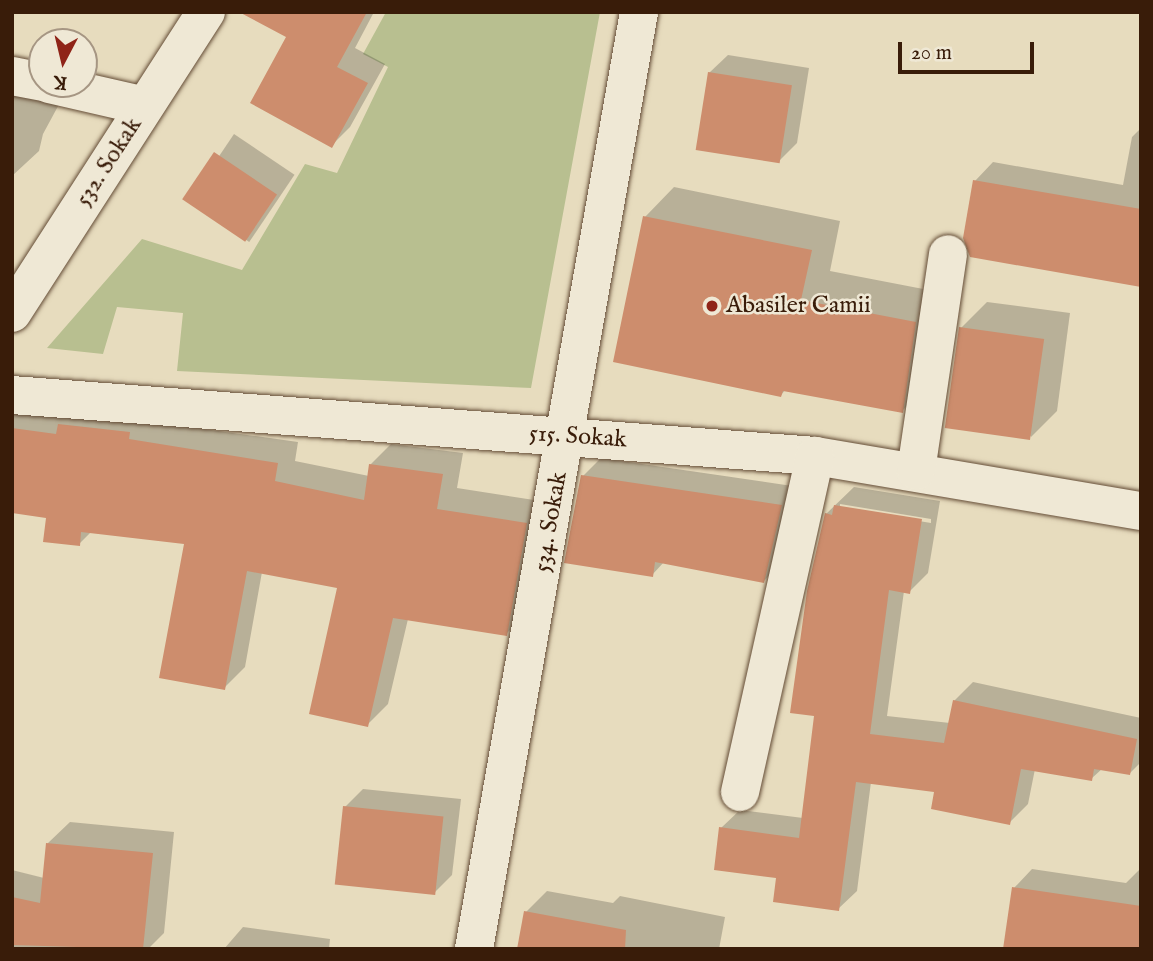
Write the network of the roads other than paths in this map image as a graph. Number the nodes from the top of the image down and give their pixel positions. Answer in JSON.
{"nodes":[{"id":1,"x":206,"y":12,"type":"edge"},
{"id":2,"x":639,"y":12,"type":"edge"},
{"id":3,"x":98,"y":95,"type":"edge"},
{"id":4,"x":145,"y":106,"type":"junction"},
{"id":5,"x":948,"y":254,"type":"dead end"},
{"id":6,"x":12,"y":313,"type":"edge"},
{"id":7,"x":12,"y":395,"type":"edge"},
{"id":8,"x":566,"y":436,"type":"junction"},
{"id":9,"x":815,"y":456,"type":"junction"},
{"id":10,"x":916,"y":471,"type":"junction"},
{"id":11,"x":1141,"y":512,"type":"edge"},
{"id":12,"x":740,"y":792,"type":"dead end"},
{"id":13,"x":474,"y":949,"type":"edge"}],
"edges":[{"from":1,"to":4,"type":"street","name":"532. Sokak"},
{"from":2,"to":8,"type":"street","name":"534. Sokak"},
{"from":3,"to":4,"type":"street"},
{"from":4,"to":6,"type":"street","name":"532. Sokak"},
{"from":5,"to":10,"type":"street"},
{"from":7,"to":8,"type":"street","name":"515. Sokak"},
{"from":8,"to":9,"type":"street","name":"515. Sokak"},
{"from":8,"to":13,"type":"street","name":"534. Sokak"},
{"from":9,"to":10,"type":"street","name":"515. Sokak"},
{"from":9,"to":12,"type":"street"},
{"from":10,"to":11,"type":"street","name":"515. Sokak"}]}
